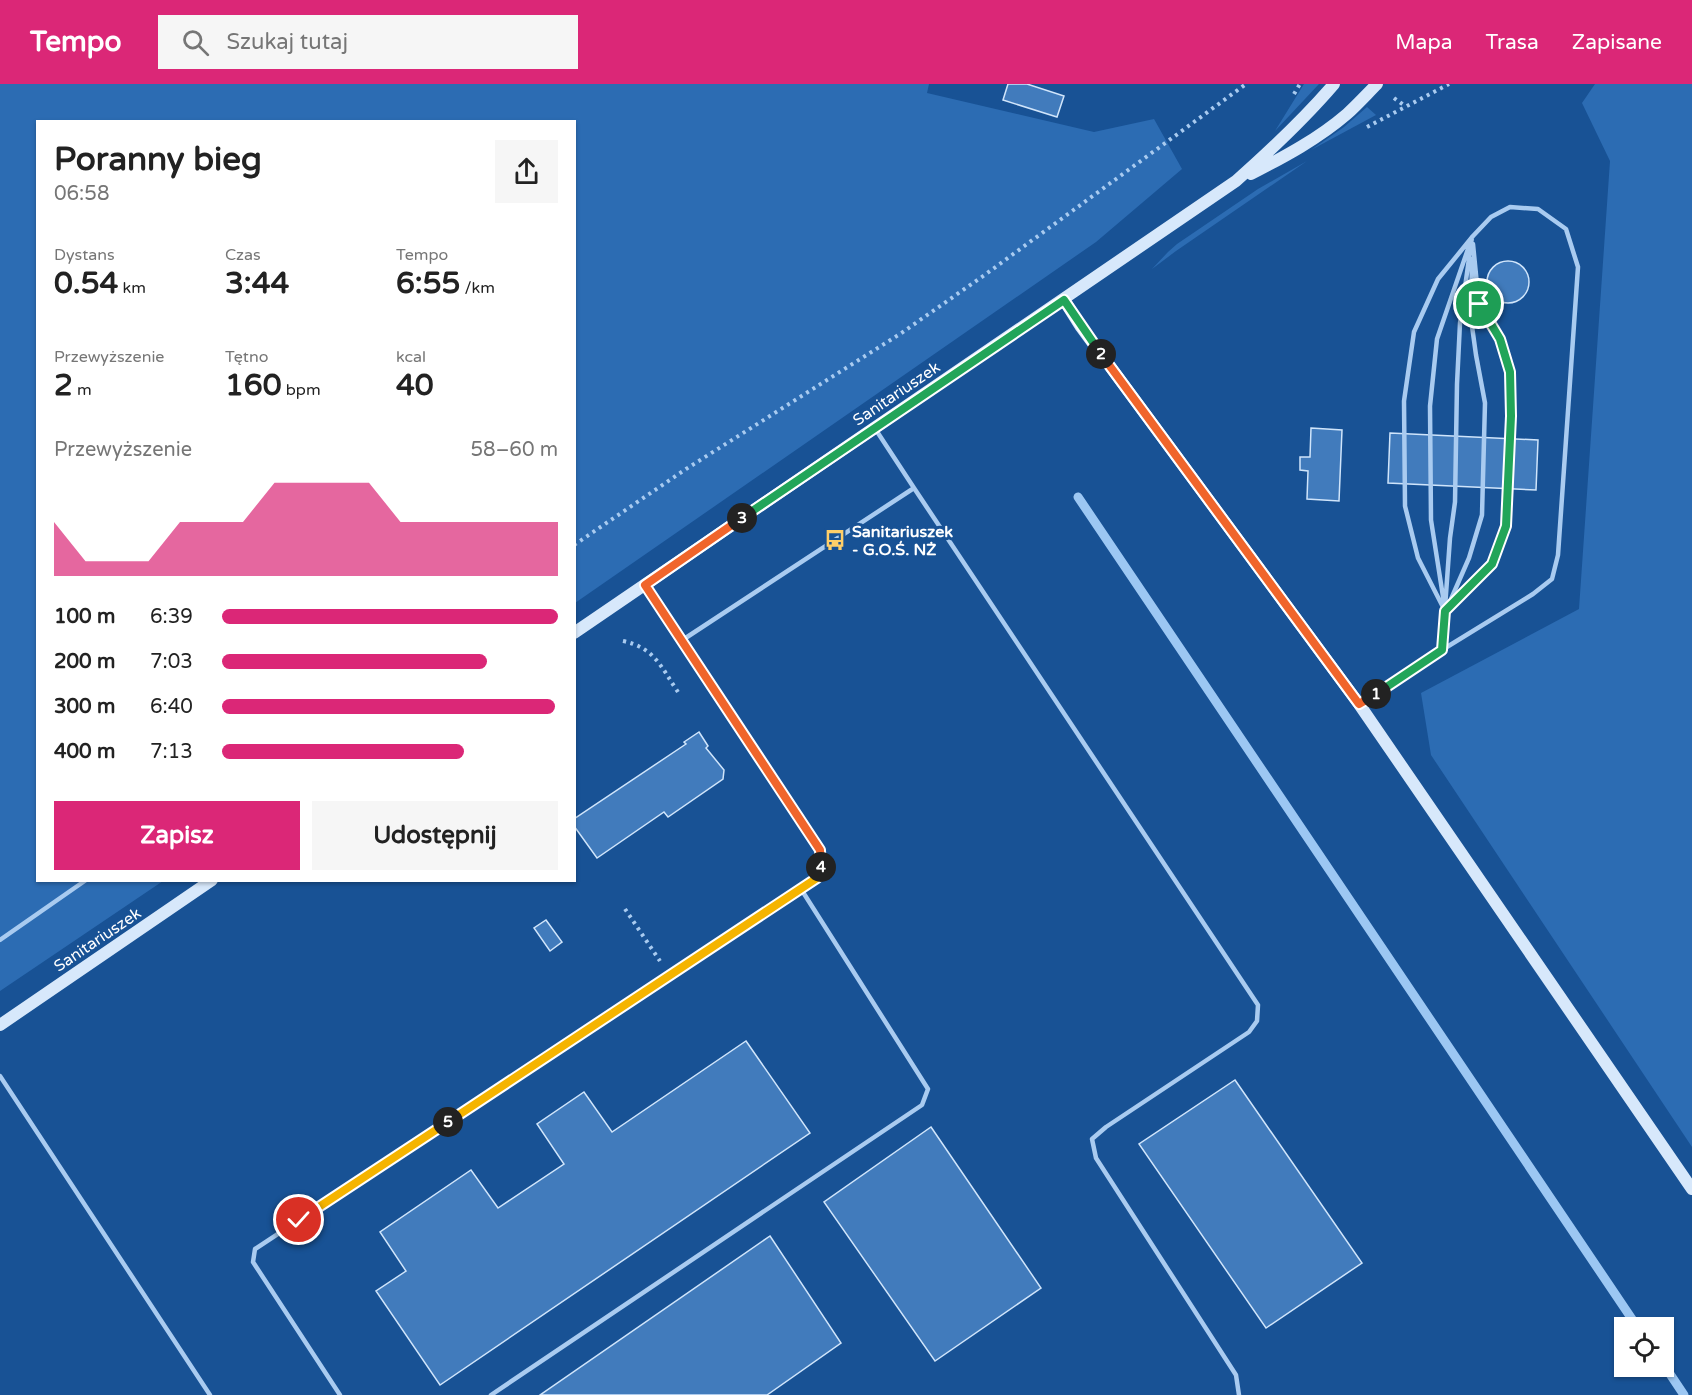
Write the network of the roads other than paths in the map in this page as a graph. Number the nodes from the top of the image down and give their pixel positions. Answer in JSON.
{"nodes":[{"id":1,"x":1334,"y":84,"type":"edge"},
{"id":2,"x":1377,"y":84,"type":"edge"},
{"id":3,"x":1236,"y":181,"type":"junction"},
{"id":4,"x":1473,"y":236,"type":"junction"},
{"id":5,"x":1064,"y":300,"type":"junction"},
{"id":6,"x":875,"y":427,"type":"junction"},
{"id":7,"x":914,"y":488,"type":"junction"},
{"id":8,"x":645,"y":585,"type":"junction"},
{"id":9,"x":1445,"y":611,"type":"junction"},
{"id":10,"x":576,"y":632,"type":"edge"},
{"id":11,"x":681,"y":641,"type":"junction"},
{"id":12,"x":1442,"y":650,"type":"junction"},
{"id":13,"x":1359,"y":704,"type":"junction"},
{"id":14,"x":83,"y":882,"type":"edge"},
{"id":15,"x":209,"y":882,"type":"edge"},
{"id":16,"x":801,"y":889,"type":"junction"},
{"id":17,"x":0,"y":940,"type":"edge"},
{"id":18,"x":0,"y":1025,"type":"edge"},
{"id":19,"x":0,"y":1076,"type":"edge"},
{"id":20,"x":1692,"y":1189,"type":"edge"},
{"id":21,"x":210,"y":1395,"type":"edge"},
{"id":22,"x":340,"y":1395,"type":"edge"},
{"id":23,"x":491,"y":1395,"type":"edge"},
{"id":24,"x":1239,"y":1395,"type":"edge"}],
"edges":[{"from":1,"to":3,"type":"street","name":"Sanitariuszek"},
{"from":2,"to":3,"type":"street","name":"Sanitariuszek"},
{"from":3,"to":5,"type":"street","name":"Sanitariuszek"},
{"from":4,"to":9,"type":"lane"},
{"from":4,"to":9,"type":"lane"},
{"from":4,"to":9,"type":"lane"},
{"from":4,"to":9,"type":"lane"},
{"from":4,"to":9,"type":"lane"},
{"from":4,"to":12,"type":"lane"},
{"from":5,"to":6,"type":"street","name":"Sanitariuszek"},
{"from":5,"to":13,"type":"street"},
{"from":6,"to":7,"type":"lane"},
{"from":6,"to":8,"type":"street","name":"Sanitariuszek"},
{"from":7,"to":11,"type":"lane"},
{"from":7,"to":24,"type":"lane"},
{"from":8,"to":10,"type":"street","name":"Sanitariuszek"},
{"from":8,"to":11,"type":"lane"},
{"from":9,"to":12,"type":"lane"},
{"from":11,"to":16,"type":"lane"},
{"from":12,"to":13,"type":"lane"},
{"from":13,"to":20,"type":"street"},
{"from":14,"to":17,"type":"lane"},
{"from":15,"to":18,"type":"street","name":"Sanitariuszek"},
{"from":16,"to":22,"type":"lane"},
{"from":16,"to":23,"type":"lane"},
{"from":19,"to":21,"type":"lane"}]}
